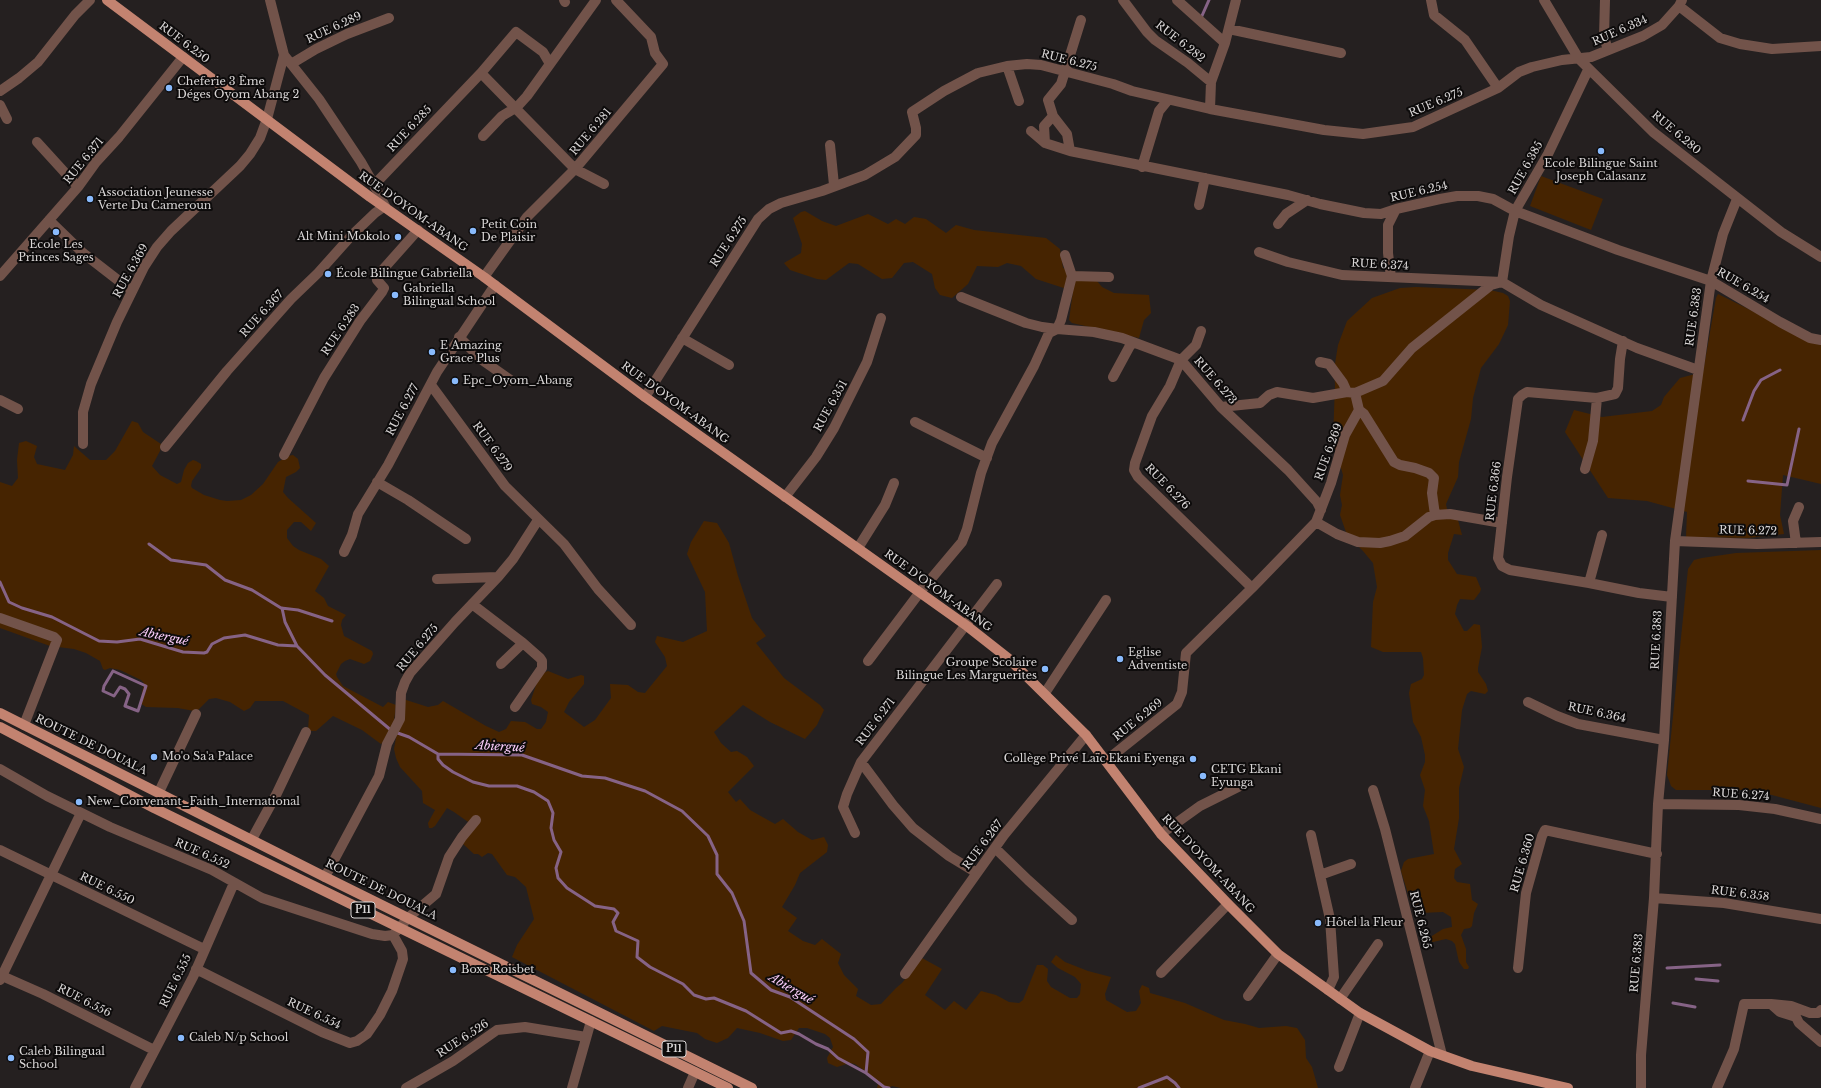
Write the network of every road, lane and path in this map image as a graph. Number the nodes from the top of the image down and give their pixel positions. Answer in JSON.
{"nodes":[{"id":1,"x":90,"y":0,"type":"edge"},
{"id":2,"x":107,"y":0,"type":"edge"},
{"id":3,"x":270,"y":0,"type":"edge"},
{"id":4,"x":596,"y":0,"type":"edge"},
{"id":5,"x":616,"y":0,"type":"edge"},
{"id":6,"x":1122,"y":0,"type":"edge"},
{"id":7,"x":1177,"y":0,"type":"edge"},
{"id":8,"x":1236,"y":0,"type":"edge"},
{"id":9,"x":1431,"y":0,"type":"edge"},
{"id":10,"x":1544,"y":0,"type":"edge"},
{"id":11,"x":1605,"y":0,"type":"edge"},
{"id":12,"x":1681,"y":3,"type":"edge"},
{"id":13,"x":388,"y":18,"type":"dead end"},
{"id":14,"x":1081,"y":20,"type":"dead end"},
{"id":15,"x":1229,"y":29,"type":"junction"},
{"id":16,"x":1225,"y":43,"type":"junction"},
{"id":17,"x":1821,"y":46,"type":"edge"},
{"id":18,"x":1608,"y":50,"type":"junction"},
{"id":19,"x":1341,"y":53,"type":"dead end"},
{"id":20,"x":284,"y":55,"type":"junction"},
{"id":21,"x":183,"y":58,"type":"junction"},
{"id":22,"x":1579,"y":59,"type":"junction"},
{"id":23,"x":291,"y":64,"type":"junction"},
{"id":24,"x":550,"y":64,"type":"junction"},
{"id":25,"x":1007,"y":66,"type":"junction"},
{"id":26,"x":1588,"y":70,"type":"junction"},
{"id":27,"x":1065,"y":71,"type":"junction"},
{"id":28,"x":481,"y":73,"type":"junction"},
{"id":29,"x":1211,"y":82,"type":"junction"},
{"id":30,"x":1498,"y":88,"type":"junction"},
{"id":31,"x":0,"y":91,"type":"edge"},
{"id":32,"x":1168,"y":100,"type":"junction"},
{"id":33,"x":1019,"y":101,"type":"dead end"},
{"id":34,"x":0,"y":105,"type":"edge"},
{"id":35,"x":517,"y":108,"type":"junction"},
{"id":36,"x":1210,"y":109,"type":"junction"},
{"id":37,"x":1052,"y":116,"type":"junction"},
{"id":38,"x":7,"y":119,"type":"dead end"},
{"id":39,"x":267,"y":119,"type":"junction"},
{"id":40,"x":1031,"y":131,"type":"dead end"},
{"id":41,"x":483,"y":136,"type":"dead end"},
{"id":42,"x":37,"y":142,"type":"dead end"},
{"id":43,"x":1045,"y":143,"type":"junction"},
{"id":44,"x":830,"y":145,"type":"dead end"},
{"id":45,"x":1070,"y":151,"type":"junction"},
{"id":46,"x":1142,"y":167,"type":"junction"},
{"id":47,"x":575,"y":169,"type":"junction"},
{"id":48,"x":1205,"y":178,"type":"junction"},
{"id":49,"x":604,"y":184,"type":"dead end"},
{"id":50,"x":374,"y":185,"type":"junction"},
{"id":51,"x":834,"y":185,"type":"junction"},
{"id":52,"x":78,"y":187,"type":"junction"},
{"id":53,"x":1737,"y":199,"type":"junction"},
{"id":54,"x":1307,"y":200,"type":"junction"},
{"id":55,"x":1199,"y":205,"type":"dead end"},
{"id":56,"x":384,"y":206,"type":"junction"},
{"id":57,"x":1396,"y":209,"type":"junction"},
{"id":58,"x":1515,"y":211,"type":"junction"},
{"id":59,"x":49,"y":220,"type":"junction"},
{"id":60,"x":1278,"y":224,"type":"dead end"},
{"id":61,"x":418,"y":230,"type":"junction"},
{"id":62,"x":1259,"y":252,"type":"dead end"},
{"id":63,"x":1065,"y":255,"type":"dead end"},
{"id":64,"x":1821,"y":257,"type":"edge"},
{"id":65,"x":0,"y":276,"type":"edge"},
{"id":66,"x":1072,"y":276,"type":"junction"},
{"id":67,"x":484,"y":277,"type":"junction"},
{"id":68,"x":1109,"y":277,"type":"dead end"},
{"id":69,"x":1391,"y":277,"type":"junction"},
{"id":70,"x":1711,"y":281,"type":"junction"},
{"id":71,"x":1502,"y":282,"type":"junction"},
{"id":72,"x":495,"y":285,"type":"junction"},
{"id":73,"x":132,"y":291,"type":"junction"},
{"id":74,"x":961,"y":297,"type":"dead end"},
{"id":75,"x":881,"y":318,"type":"dead end"},
{"id":76,"x":1057,"y":328,"type":"junction"},
{"id":77,"x":1202,"y":331,"type":"dead end"},
{"id":78,"x":459,"y":337,"type":"junction"},
{"id":79,"x":682,"y":338,"type":"junction"},
{"id":80,"x":1821,"y":340,"type":"edge"},
{"id":81,"x":1623,"y":341,"type":"junction"},
{"id":82,"x":1132,"y":342,"type":"junction"},
{"id":83,"x":1181,"y":360,"type":"junction"},
{"id":84,"x":1320,"y":362,"type":"dead end"},
{"id":85,"x":729,"y":365,"type":"dead end"},
{"id":86,"x":1698,"y":370,"type":"junction"},
{"id":87,"x":1114,"y":378,"type":"dead end"},
{"id":88,"x":512,"y":382,"type":"dead end"},
{"id":89,"x":431,"y":385,"type":"junction"},
{"id":90,"x":1351,"y":392,"type":"junction"},
{"id":91,"x":645,"y":397,"type":"junction"},
{"id":92,"x":1597,"y":398,"type":"junction"},
{"id":93,"x":0,"y":400,"type":"edge"},
{"id":94,"x":1221,"y":407,"type":"junction"},
{"id":95,"x":18,"y":409,"type":"dead end"},
{"id":96,"x":1359,"y":410,"type":"junction"},
{"id":97,"x":915,"y":422,"type":"dead end"},
{"id":98,"x":83,"y":444,"type":"dead end"},
{"id":99,"x":165,"y":447,"type":"dead end"},
{"id":100,"x":284,"y":455,"type":"dead end"},
{"id":101,"x":987,"y":458,"type":"junction"},
{"id":102,"x":1585,"y":469,"type":"dead end"},
{"id":103,"x":377,"y":482,"type":"junction"},
{"id":104,"x":894,"y":483,"type":"dead end"},
{"id":105,"x":785,"y":497,"type":"junction"},
{"id":106,"x":1799,"y":507,"type":"dead end"},
{"id":107,"x":1321,"y":510,"type":"junction"},
{"id":108,"x":1436,"y":515,"type":"junction"},
{"id":109,"x":538,"y":520,"type":"junction"},
{"id":110,"x":1316,"y":522,"type":"junction"},
{"id":111,"x":1502,"y":523,"type":"junction"},
{"id":112,"x":1602,"y":534,"type":"dead end"},
{"id":113,"x":466,"y":539,"type":"dead end"},
{"id":114,"x":1676,"y":541,"type":"junction"},
{"id":115,"x":1821,"y":542,"type":"edge"},
{"id":116,"x":1796,"y":543,"type":"junction"},
{"id":117,"x":858,"y":548,"type":"junction"},
{"id":118,"x":344,"y":552,"type":"dead end"},
{"id":119,"x":498,"y":577,"type":"junction"},
{"id":120,"x":437,"y":579,"type":"dead end"},
{"id":121,"x":1589,"y":583,"type":"junction"},
{"id":122,"x":997,"y":584,"type":"dead end"},
{"id":123,"x":1252,"y":588,"type":"junction"},
{"id":124,"x":920,"y":592,"type":"junction"},
{"id":125,"x":1672,"y":596,"type":"junction"},
{"id":126,"x":1106,"y":600,"type":"dead end"},
{"id":127,"x":472,"y":604,"type":"junction"},
{"id":128,"x":0,"y":618,"type":"edge"},
{"id":129,"x":631,"y":625,"type":"dead end"},
{"id":130,"x":967,"y":626,"type":"junction"},
{"id":131,"x":523,"y":643,"type":"junction"},
{"id":132,"x":868,"y":661,"type":"dead end"},
{"id":133,"x":502,"y":664,"type":"dead end"},
{"id":134,"x":1045,"y":693,"type":"junction"},
{"id":135,"x":1528,"y":702,"type":"dead end"},
{"id":136,"x":515,"y":707,"type":"dead end"},
{"id":137,"x":0,"y":713,"type":"edge"},
{"id":138,"x":196,"y":714,"type":"dead end"},
{"id":139,"x":24,"y":725,"type":"junction"},
{"id":140,"x":0,"y":727,"type":"edge"},
{"id":141,"x":306,"y":732,"type":"dead end"},
{"id":142,"x":1086,"y":735,"type":"junction"},
{"id":143,"x":1664,"y":740,"type":"junction"},
{"id":144,"x":1107,"y":760,"type":"junction"},
{"id":145,"x":862,"y":762,"type":"junction"},
{"id":146,"x":0,"y":769,"type":"edge"},
{"id":147,"x":1242,"y":785,"type":"dead end"},
{"id":148,"x":1372,"y":790,"type":"dead end"},
{"id":149,"x":159,"y":792,"type":"junction"},
{"id":150,"x":1658,"y":804,"type":"junction"},
{"id":151,"x":81,"y":813,"type":"junction"},
{"id":152,"x":1821,"y":819,"type":"edge"},
{"id":153,"x":476,"y":820,"type":"dead end"},
{"id":154,"x":855,"y":834,"type":"dead end"},
{"id":155,"x":1161,"y":834,"type":"junction"},
{"id":156,"x":1311,"y":835,"type":"dead end"},
{"id":157,"x":252,"y":839,"type":"junction"},
{"id":158,"x":995,"y":848,"type":"junction"},
{"id":159,"x":0,"y":850,"type":"edge"},
{"id":160,"x":1657,"y":854,"type":"junction"},
{"id":161,"x":1351,"y":864,"type":"dead end"},
{"id":162,"x":978,"y":873,"type":"junction"},
{"id":163,"x":51,"y":875,"type":"junction"},
{"id":164,"x":1320,"y":875,"type":"junction"},
{"id":165,"x":325,"y":876,"type":"junction"},
{"id":166,"x":234,"y":883,"type":"junction"},
{"id":167,"x":1654,"y":898,"type":"junction"},
{"id":168,"x":1228,"y":904,"type":"junction"},
{"id":169,"x":409,"y":917,"type":"junction"},
{"id":170,"x":1821,"y":919,"type":"edge"},
{"id":171,"x":1072,"y":920,"type":"dead end"},
{"id":172,"x":396,"y":931,"type":"junction"},
{"id":173,"x":1378,"y":944,"type":"dead end"},
{"id":174,"x":204,"y":950,"type":"junction"},
{"id":175,"x":1278,"y":954,"type":"junction"},
{"id":176,"x":1518,"y":968,"type":"dead end"},
{"id":177,"x":196,"y":969,"type":"junction"},
{"id":178,"x":1161,"y":973,"type":"dead end"},
{"id":179,"x":905,"y":974,"type":"dead end"},
{"id":180,"x":1,"y":977,"type":"edge"},
{"id":181,"x":1328,"y":990,"type":"junction"},
{"id":182,"x":1248,"y":996,"type":"dead end"},
{"id":183,"x":1340,"y":999,"type":"junction"},
{"id":184,"x":1771,"y":1004,"type":"junction"},
{"id":185,"x":1821,"y":1010,"type":"edge"},
{"id":186,"x":1360,"y":1013,"type":"junction"},
{"id":187,"x":591,"y":1022,"type":"junction"},
{"id":188,"x":586,"y":1037,"type":"junction"},
{"id":189,"x":1821,"y":1042,"type":"edge"},
{"id":190,"x":154,"y":1050,"type":"junction"},
{"id":191,"x":1430,"y":1051,"type":"junction"},
{"id":192,"x":1442,"y":1055,"type":"junction"},
{"id":193,"x":1339,"y":1067,"type":"dead end"},
{"id":194,"x":695,"y":1072,"type":"junction"},
{"id":195,"x":135,"y":1088,"type":"edge"},
{"id":196,"x":406,"y":1088,"type":"edge"},
{"id":197,"x":572,"y":1088,"type":"edge"},
{"id":198,"x":688,"y":1088,"type":"edge"},
{"id":199,"x":728,"y":1088,"type":"edge"},
{"id":200,"x":752,"y":1088,"type":"edge"},
{"id":201,"x":1415,"y":1088,"type":"edge"},
{"id":202,"x":1568,"y":1088,"type":"edge"},
{"id":203,"x":1642,"y":1088,"type":"edge"},
{"id":204,"x":1717,"y":1088,"type":"edge"}],
"edges":[{"from":1,"to":31,"type":"street"},
{"from":2,"to":21,"type":"main road","name":"RUE 6.250"},
{"from":3,"to":20,"type":"street"},
{"from":4,"to":24,"type":"street"},
{"from":5,"to":47,"type":"street","name":"RUE 6.281"},
{"from":6,"to":29,"type":"street","name":"RUE 6.282"},
{"from":7,"to":16,"type":"street"},
{"from":8,"to":15,"type":"street"},
{"from":9,"to":30,"type":"street"},
{"from":10,"to":22,"type":"street","name":"RUE 6.280"},
{"from":11,"to":18,"type":"street"},
{"from":12,"to":17,"type":"street"},
{"from":12,"to":18,"type":"street","name":"RUE 6.334"},
{"from":13,"to":23,"type":"street","name":"RUE 6.289"},
{"from":14,"to":27,"type":"street"},
{"from":15,"to":16,"type":"street"},
{"from":15,"to":19,"type":"street"},
{"from":16,"to":29,"type":"street"},
{"from":18,"to":22,"type":"street","name":"RUE 6.334"},
{"from":20,"to":23,"type":"street"},
{"from":20,"to":39,"type":"street","name":"RUE 6.369"},
{"from":21,"to":39,"type":"main road","name":"RUE 6.250"},
{"from":21,"to":52,"type":"street","name":"RUE 6.371"},
{"from":22,"to":26,"type":"street","name":"RUE 6.280"},
{"from":22,"to":30,"type":"street","name":"RUE 6.275"},
{"from":23,"to":50,"type":"street"},
{"from":24,"to":28,"type":"street","name":"RUE 6.285"},
{"from":24,"to":35,"type":"street"},
{"from":25,"to":27,"type":"street","name":"RUE 6.275"},
{"from":25,"to":33,"type":"street"},
{"from":25,"to":51,"type":"street","name":"RUE 6.275"},
{"from":26,"to":53,"type":"street","name":"RUE 6.280"},
{"from":26,"to":58,"type":"street","name":"RUE 6.385"},
{"from":27,"to":32,"type":"street","name":"RUE 6.275"},
{"from":27,"to":37,"type":"street"},
{"from":28,"to":35,"type":"street"},
{"from":28,"to":50,"type":"street","name":"RUE 6.285"},
{"from":29,"to":36,"type":"street"},
{"from":30,"to":36,"type":"street","name":"RUE 6.275"},
{"from":32,"to":36,"type":"street","name":"RUE 6.275"},
{"from":32,"to":46,"type":"street"},
{"from":34,"to":38,"type":"street"},
{"from":35,"to":41,"type":"street"},
{"from":35,"to":47,"type":"street"},
{"from":37,"to":43,"type":"street"},
{"from":37,"to":45,"type":"street"},
{"from":39,"to":56,"type":"main road","name":"RUE D'OYOM-ABANG"},
{"from":39,"to":73,"type":"street","name":"RUE 6.369"},
{"from":40,"to":43,"type":"street","name":"RUE 6.254"},
{"from":42,"to":52,"type":"street"},
{"from":43,"to":45,"type":"street","name":"RUE 6.254"},
{"from":44,"to":51,"type":"street"},
{"from":45,"to":46,"type":"street","name":"RUE 6.254"},
{"from":46,"to":48,"type":"street","name":"RUE 6.254"},
{"from":47,"to":49,"type":"street"},
{"from":47,"to":67,"type":"street","name":"RUE 6.281"},
{"from":48,"to":54,"type":"street","name":"RUE 6.254"},
{"from":48,"to":55,"type":"street"},
{"from":50,"to":56,"type":"street"},
{"from":51,"to":79,"type":"street","name":"RUE 6.275"},
{"from":52,"to":59,"type":"street","name":"RUE 6.371"},
{"from":53,"to":64,"type":"street","name":"RUE 6.280"},
{"from":53,"to":70,"type":"street","name":"RUE 6.383"},
{"from":54,"to":57,"type":"street","name":"RUE 6.254"},
{"from":54,"to":60,"type":"street"},
{"from":56,"to":61,"type":"main road","name":"RUE D'OYOM-ABANG"},
{"from":56,"to":99,"type":"street","name":"RUE 6.367"},
{"from":57,"to":58,"type":"street","name":"RUE 6.254"},
{"from":57,"to":69,"type":"street"},
{"from":58,"to":70,"type":"street","name":"RUE 6.254"},
{"from":58,"to":71,"type":"street","name":"RUE 6.385"},
{"from":59,"to":65,"type":"street","name":"RUE 6.371"},
{"from":59,"to":73,"type":"street"},
{"from":61,"to":67,"type":"main road","name":"RUE D'OYOM-ABANG"},
{"from":61,"to":100,"type":"street","name":"RUE 6.283"},
{"from":62,"to":69,"type":"street","name":"RUE 6.374"},
{"from":63,"to":66,"type":"street"},
{"from":66,"to":68,"type":"street"},
{"from":66,"to":76,"type":"street"},
{"from":67,"to":72,"type":"main road","name":"RUE D'OYOM-ABANG"},
{"from":69,"to":71,"type":"street","name":"RUE 6.374"},
{"from":70,"to":80,"type":"street","name":"RUE 6.254"},
{"from":70,"to":86,"type":"street","name":"RUE 6.383"},
{"from":71,"to":81,"type":"street"},
{"from":71,"to":90,"type":"street"},
{"from":72,"to":78,"type":"street","name":"RUE 6.277"},
{"from":72,"to":91,"type":"main road","name":"RUE D'OYOM-ABANG"},
{"from":73,"to":98,"type":"street","name":"RUE 6.369"},
{"from":74,"to":76,"type":"street","name":"RUE 6.273"},
{"from":75,"to":105,"type":"street","name":"RUE 6.351"},
{"from":76,"to":82,"type":"street","name":"RUE 6.273"},
{"from":76,"to":101,"type":"street"},
{"from":77,"to":83,"type":"street"},
{"from":78,"to":88,"type":"street"},
{"from":78,"to":89,"type":"street","name":"RUE 6.277"},
{"from":79,"to":85,"type":"street"},
{"from":79,"to":91,"type":"street","name":"RUE 6.275"},
{"from":81,"to":86,"type":"street"},
{"from":81,"to":92,"type":"street","name":"RUE 6.366"},
{"from":82,"to":83,"type":"street","name":"RUE 6.273"},
{"from":82,"to":87,"type":"street"},
{"from":83,"to":94,"type":"street","name":"RUE 6.273"},
{"from":83,"to":123,"type":"street","name":"RUE 6.276"},
{"from":84,"to":90,"type":"street"},
{"from":86,"to":114,"type":"street","name":"RUE 6.383"},
{"from":89,"to":103,"type":"street","name":"RUE 6.277"},
{"from":89,"to":109,"type":"street","name":"RUE 6.279"},
{"from":90,"to":94,"type":"street"},
{"from":90,"to":96,"type":"street"},
{"from":91,"to":105,"type":"main road","name":"RUE D'OYOM-ABANG"},
{"from":92,"to":102,"type":"street"},
{"from":92,"to":111,"type":"street","name":"RUE 6.366"},
{"from":93,"to":95,"type":"street"},
{"from":94,"to":107,"type":"street","name":"RUE 6.273"},
{"from":96,"to":107,"type":"street","name":"RUE 6.269"},
{"from":96,"to":108,"type":"street"},
{"from":97,"to":101,"type":"street"},
{"from":101,"to":124,"type":"street"},
{"from":103,"to":113,"type":"street"},
{"from":103,"to":118,"type":"street","name":"RUE 6.277"},
{"from":104,"to":117,"type":"street"},
{"from":105,"to":117,"type":"main road","name":"RUE D'OYOM-ABANG"},
{"from":106,"to":116,"type":"street"},
{"from":107,"to":110,"type":"street","name":"RUE 6.269"},
{"from":108,"to":110,"type":"street"},
{"from":108,"to":111,"type":"street"},
{"from":109,"to":119,"type":"street","name":"RUE 6.275"},
{"from":109,"to":129,"type":"street","name":"RUE 6.279"},
{"from":110,"to":123,"type":"street","name":"RUE 6.269"},
{"from":111,"to":121,"type":"street","name":"RUE 6.366"},
{"from":112,"to":121,"type":"street"},
{"from":114,"to":116,"type":"street","name":"RUE 6.272"},
{"from":114,"to":125,"type":"street","name":"RUE 6.383"},
{"from":115,"to":116,"type":"street","name":"RUE 6.272"},
{"from":117,"to":124,"type":"main road","name":"RUE D'OYOM-ABANG"},
{"from":119,"to":120,"type":"street"},
{"from":119,"to":127,"type":"street","name":"RUE 6.275"},
{"from":121,"to":125,"type":"street","name":"RUE 6.366"},
{"from":122,"to":130,"type":"street","name":"RUE 6.271"},
{"from":123,"to":144,"type":"street","name":"RUE 6.269"},
{"from":124,"to":130,"type":"main road","name":"RUE D'OYOM-ABANG"},
{"from":124,"to":132,"type":"street"},
{"from":125,"to":143,"type":"street","name":"RUE 6.383"},
{"from":126,"to":134,"type":"street"},
{"from":127,"to":131,"type":"street"},
{"from":127,"to":165,"type":"street","name":"RUE 6.275"},
{"from":128,"to":139,"type":"street"},
{"from":130,"to":134,"type":"main road","name":"RUE D'OYOM-ABANG"},
{"from":130,"to":145,"type":"street","name":"RUE 6.271"},
{"from":131,"to":133,"type":"street"},
{"from":131,"to":136,"type":"street"},
{"from":134,"to":142,"type":"main road","name":"RUE D'OYOM-ABANG"},
{"from":135,"to":143,"type":"street","name":"RUE 6.364"},
{"from":137,"to":139,"type":"main road","name":"ROUTE DE DOUALA","number":"P11"},
{"from":138,"to":149,"type":"street"},
{"from":139,"to":149,"type":"main road","name":"ROUTE DE DOUALA","number":"P11"},
{"from":140,"to":172,"type":"main road","number":"P11"},
{"from":141,"to":157,"type":"street"},
{"from":142,"to":144,"type":"main road","name":"RUE D'OYOM-ABANG"},
{"from":142,"to":158,"type":"street","name":"RUE 6.267"},
{"from":143,"to":150,"type":"street","name":"RUE 6.383"},
{"from":144,"to":155,"type":"main road","name":"RUE D'OYOM-ABANG"},
{"from":145,"to":154,"type":"street"},
{"from":145,"to":162,"type":"street","name":"RUE 6.271"},
{"from":146,"to":151,"type":"street","name":"RUE 6.552"},
{"from":147,"to":155,"type":"street"},
{"from":148,"to":192,"type":"street","name":"RUE 6.265"},
{"from":149,"to":157,"type":"main road","name":"ROUTE DE DOUALA","number":"P11"},
{"from":150,"to":152,"type":"street","name":"RUE 6.274"},
{"from":150,"to":160,"type":"street","name":"RUE 6.383"},
{"from":151,"to":163,"type":"street"},
{"from":151,"to":166,"type":"street","name":"RUE 6.552"},
{"from":153,"to":169,"type":"street"},
{"from":155,"to":168,"type":"main road","name":"RUE D'OYOM-ABANG"},
{"from":156,"to":164,"type":"street"},
{"from":157,"to":165,"type":"main road","name":"ROUTE DE DOUALA","number":"P11"},
{"from":158,"to":162,"type":"street","name":"RUE 6.267"},
{"from":158,"to":171,"type":"street"},
{"from":159,"to":163,"type":"street","name":"RUE 6.550"},
{"from":160,"to":167,"type":"street","name":"RUE 6.383"},
{"from":160,"to":176,"type":"street","name":"RUE 6.360"},
{"from":161,"to":164,"type":"street"},
{"from":162,"to":179,"type":"street","name":"RUE 6.267"},
{"from":163,"to":174,"type":"street","name":"RUE 6.550"},
{"from":163,"to":180,"type":"street"},
{"from":164,"to":181,"type":"street"},
{"from":165,"to":169,"type":"main road","name":"ROUTE DE DOUALA","number":"P11"},
{"from":166,"to":172,"type":"street","name":"RUE 6.552"},
{"from":166,"to":174,"type":"street","name":"RUE 6.555"},
{"from":167,"to":170,"type":"street","name":"RUE 6.358"},
{"from":167,"to":203,"type":"street","name":"RUE 6.383"},
{"from":168,"to":175,"type":"main road","name":"RUE D'OYOM-ABANG"},
{"from":168,"to":178,"type":"street"},
{"from":169,"to":172,"type":"street"},
{"from":169,"to":200,"type":"main road","name":"ROUTE DE DOUALA","number":"P11"},
{"from":172,"to":177,"type":"street","name":"RUE 6.554"},
{"from":172,"to":187,"type":"main road","number":"P11"},
{"from":173,"to":183,"type":"street"},
{"from":174,"to":177,"type":"street","name":"RUE 6.555"},
{"from":175,"to":181,"type":"main road","name":"RUE D'OYOM-ABANG"},
{"from":175,"to":182,"type":"street"},
{"from":177,"to":190,"type":"street","name":"RUE 6.555"},
{"from":180,"to":190,"type":"street","name":"RUE 6.556"},
{"from":181,"to":183,"type":"main road","name":"RUE D'OYOM-ABANG"},
{"from":183,"to":186,"type":"main road","name":"RUE D'OYOM-ABANG"},
{"from":184,"to":185,"type":"street"},
{"from":184,"to":189,"type":"street"},
{"from":184,"to":204,"type":"street"},
{"from":186,"to":191,"type":"main road","name":"RUE D'OYOM-ABANG"},
{"from":186,"to":193,"type":"street"},
{"from":187,"to":188,"type":"street"},
{"from":187,"to":194,"type":"main road","number":"P11"},
{"from":188,"to":196,"type":"street","name":"RUE 6.526"},
{"from":188,"to":197,"type":"street"},
{"from":190,"to":195,"type":"street","name":"RUE 6.555"},
{"from":191,"to":192,"type":"main road","name":"RUE D'OYOM-ABANG"},
{"from":191,"to":201,"type":"street"},
{"from":192,"to":202,"type":"main road","name":"RUE D'OYOM-ABANG"},
{"from":194,"to":198,"type":"street"},
{"from":194,"to":199,"type":"main road","number":"P11"}]}
